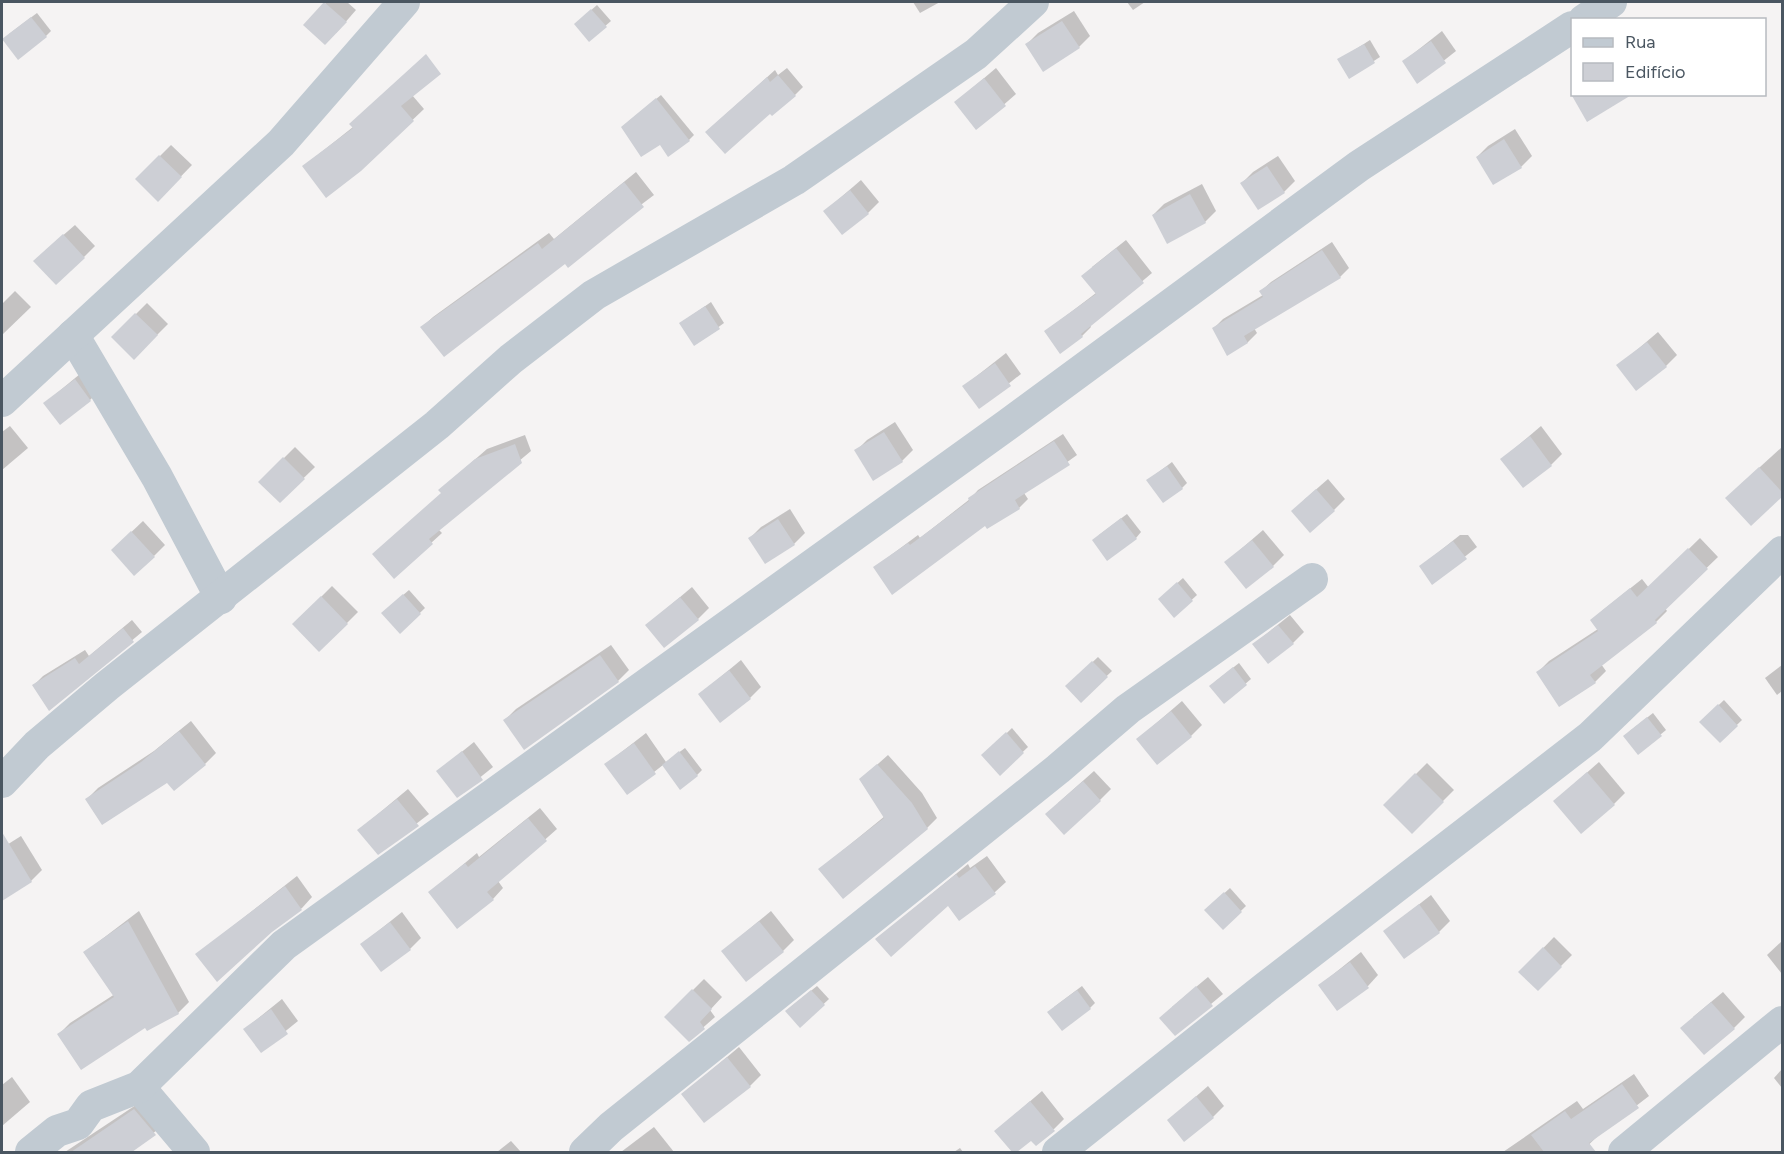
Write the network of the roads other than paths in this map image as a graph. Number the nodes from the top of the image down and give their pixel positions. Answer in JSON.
{"nodes":[{"id":1,"x":404,"y":2,"type":"edge"},
{"id":2,"x":1033,"y":2,"type":"edge"},
{"id":3,"x":1611,"y":2,"type":"edge"},
{"id":4,"x":1587,"y":18,"type":"edge"},
{"id":5,"x":1571,"y":28,"type":"edge"},
{"id":6,"x":73,"y":335,"type":"junction"},
{"id":7,"x":2,"y":401,"type":"edge"},
{"id":8,"x":1782,"y":552,"type":"edge"},
{"id":9,"x":1312,"y":579,"type":"dead end"},
{"id":10,"x":221,"y":598,"type":"junction"},
{"id":11,"x":2,"y":782,"type":"edge"},
{"id":12,"x":1782,"y":1022,"type":"edge"},
{"id":13,"x":139,"y":1086,"type":"junction"},
{"id":14,"x":31,"y":1152,"type":"edge"},
{"id":15,"x":194,"y":1152,"type":"edge"},
{"id":16,"x":585,"y":1152,"type":"edge"},
{"id":17,"x":1058,"y":1152,"type":"edge"},
{"id":18,"x":1624,"y":1152,"type":"edge"}],
"edges":[{"from":1,"to":6,"type":"street"},
{"from":2,"to":10,"type":"street"},
{"from":3,"to":4,"type":"street"},
{"from":5,"to":13,"type":"street"},
{"from":6,"to":7,"type":"street"},
{"from":6,"to":10,"type":"street"},
{"from":8,"to":17,"type":"street"},
{"from":9,"to":16,"type":"street"},
{"from":10,"to":11,"type":"street"},
{"from":12,"to":18,"type":"street"},
{"from":13,"to":14,"type":"street"},
{"from":13,"to":15,"type":"street"}]}
